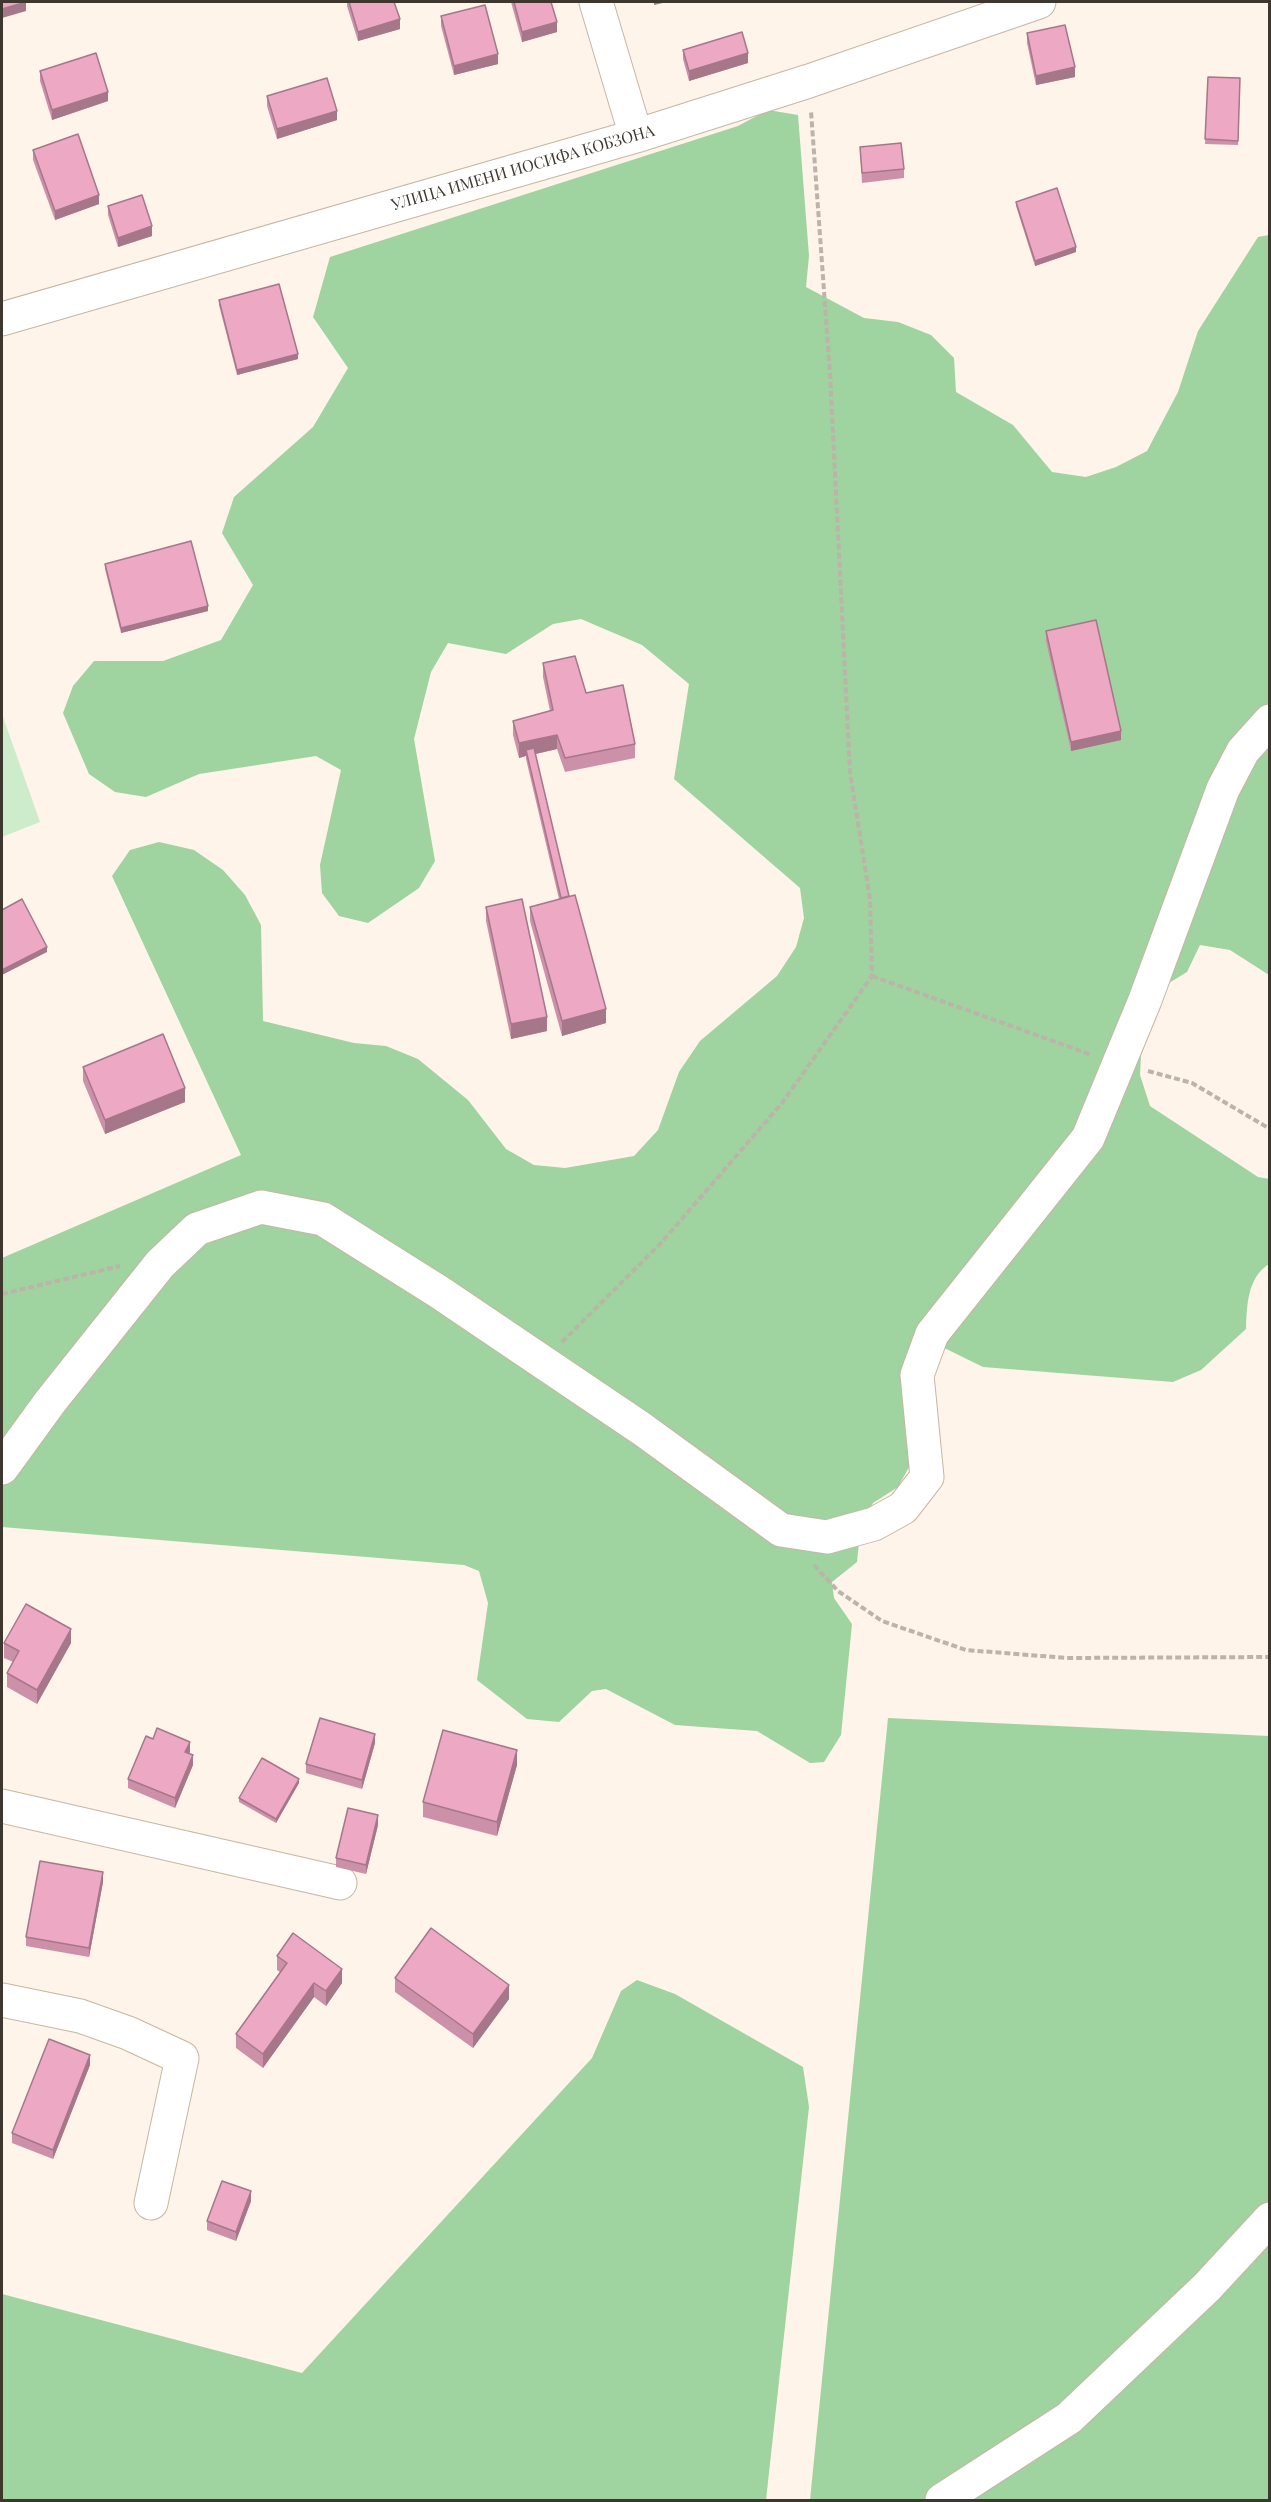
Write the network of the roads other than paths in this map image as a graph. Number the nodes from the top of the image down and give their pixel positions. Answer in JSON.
{"nodes":[{"id":1,"x":596,"y":2,"type":"edge"},
{"id":2,"x":1040,"y":2,"type":"edge"},
{"id":3,"x":636,"y":136,"type":"junction"},
{"id":4,"x":2,"y":319,"type":"edge"},
{"id":5,"x":1269,"y":721,"type":"edge"},
{"id":6,"x":2,"y":1468,"type":"edge"},
{"id":7,"x":2,"y":1806,"type":"edge"},
{"id":8,"x":340,"y":1883,"type":"dead end"},
{"id":9,"x":2,"y":2000,"type":"edge"},
{"id":10,"x":151,"y":2203,"type":"dead end"},
{"id":11,"x":1269,"y":2219,"type":"edge"},
{"id":12,"x":942,"y":2500,"type":"edge"}],
"edges":[{"from":1,"to":3,"type":"street"},
{"from":2,"to":3,"type":"street","name":"УЛИЦА ИМЕНИ ИОСИФА КОБЗОНА"},
{"from":3,"to":4,"type":"street","name":"УЛИЦА ИМЕНИ ИОСИФА КОБЗОНА"},
{"from":5,"to":6,"type":"street"},
{"from":7,"to":8,"type":"street"},
{"from":9,"to":10,"type":"street"},
{"from":11,"to":12,"type":"street"}]}
